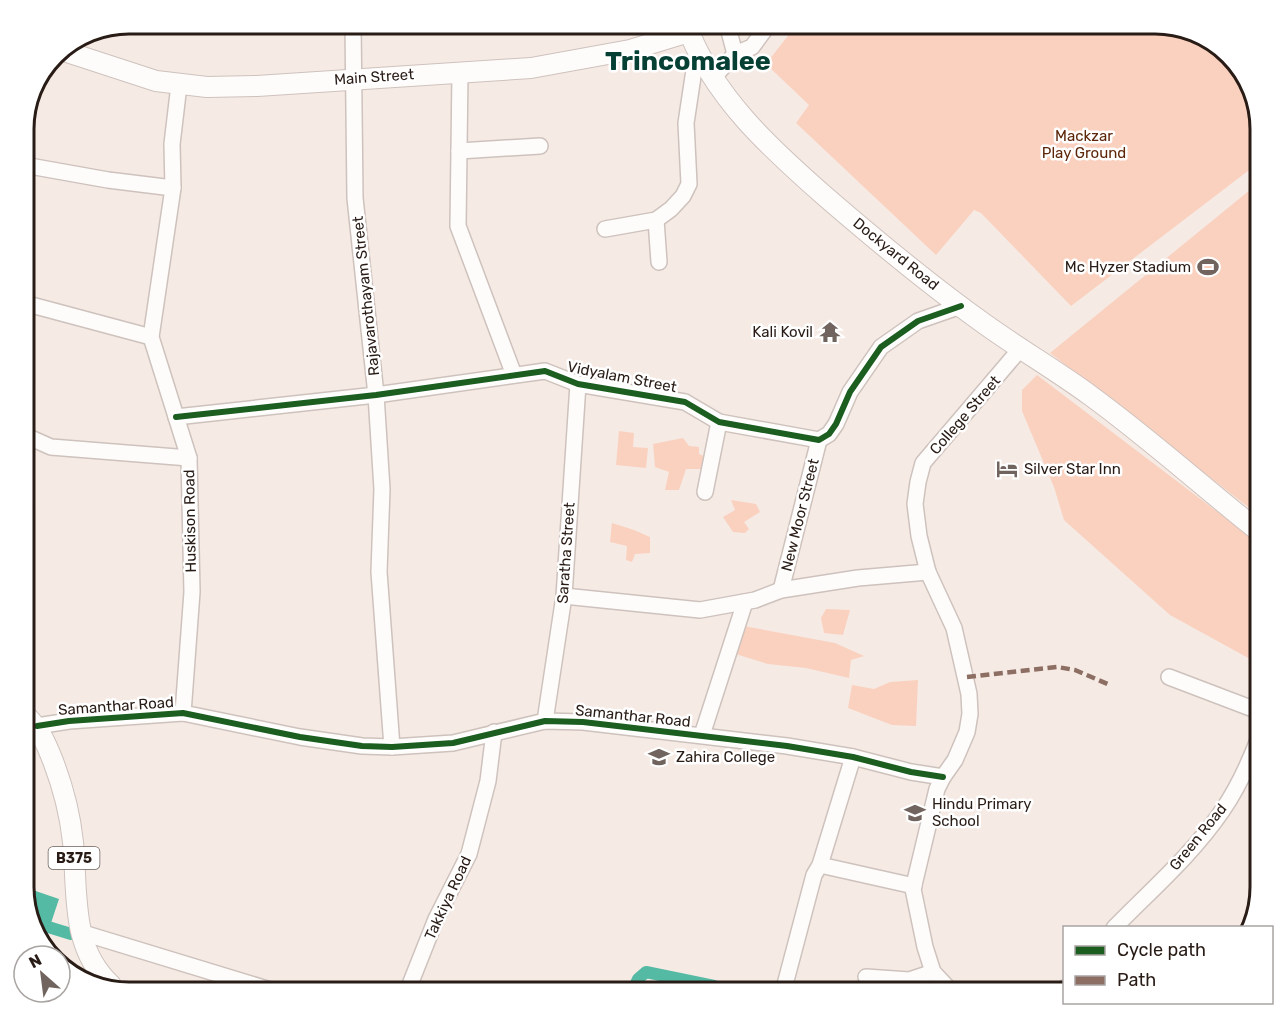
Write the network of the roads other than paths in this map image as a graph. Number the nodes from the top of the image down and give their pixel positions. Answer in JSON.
{"nodes":[{"id":1,"x":353,"y":34,"type":"edge"},
{"id":2,"x":730,"y":34,"type":"edge"},
{"id":3,"x":761,"y":34,"type":"edge"},
{"id":4,"x":690,"y":35,"type":"edge"},
{"id":5,"x":72,"y":54,"type":"edge"},
{"id":6,"x":735,"y":54,"type":"junction"},
{"id":7,"x":460,"y":72,"type":"junction"},
{"id":8,"x":713,"y":78,"type":"junction"},
{"id":9,"x":354,"y":79,"type":"junction"},
{"id":10,"x":179,"y":85,"type":"junction"},
{"id":11,"x":540,"y":146,"type":"dead end"},
{"id":12,"x":459,"y":151,"type":"junction"},
{"id":13,"x":35,"y":167,"type":"edge"},
{"id":14,"x":173,"y":188,"type":"junction"},
{"id":15,"x":656,"y":220,"type":"junction"},
{"id":16,"x":605,"y":229,"type":"dead end"},
{"id":17,"x":659,"y":262,"type":"dead end"},
{"id":18,"x":35,"y":306,"type":"edge"},
{"id":19,"x":961,"y":306,"type":"junction"},
{"id":20,"x":151,"y":337,"type":"junction"},
{"id":21,"x":1022,"y":348,"type":"junction"},
{"id":22,"x":514,"y":375,"type":"junction"},
{"id":23,"x":578,"y":384,"type":"junction"},
{"id":24,"x":376,"y":395,"type":"junction"},
{"id":25,"x":177,"y":417,"type":"junction"},
{"id":26,"x":719,"y":423,"type":"junction"},
{"id":27,"x":35,"y":440,"type":"edge"},
{"id":28,"x":819,"y":440,"type":"junction"},
{"id":29,"x":189,"y":458,"type":"junction"},
{"id":30,"x":705,"y":492,"type":"dead end"},
{"id":31,"x":1250,"y":523,"type":"edge"},
{"id":32,"x":928,"y":573,"type":"junction"},
{"id":33,"x":781,"y":590,"type":"junction"},
{"id":34,"x":564,"y":596,"type":"junction"},
{"id":35,"x":745,"y":602,"type":"junction"},
{"id":36,"x":1169,"y":677,"type":"dead end"},
{"id":37,"x":1250,"y":708,"type":"edge"},
{"id":38,"x":183,"y":713,"type":"junction"},
{"id":39,"x":545,"y":721,"type":"junction"},
{"id":40,"x":35,"y":723,"type":"edge"},
{"id":41,"x":35,"y":732,"type":"edge"},
{"id":42,"x":494,"y":732,"type":"junction"},
{"id":43,"x":702,"y":735,"type":"junction"},
{"id":44,"x":392,"y":747,"type":"junction"},
{"id":45,"x":1250,"y":756,"type":"edge"},
{"id":46,"x":852,"y":757,"type":"junction"},
{"id":47,"x":943,"y":777,"type":"junction"},
{"id":48,"x":820,"y":865,"type":"junction"},
{"id":49,"x":914,"y":886,"type":"junction"},
{"id":50,"x":1115,"y":926,"type":"edge"},
{"id":51,"x":80,"y":932,"type":"junction"},
{"id":52,"x":933,"y":972,"type":"junction"},
{"id":53,"x":866,"y":977,"type":"dead end"},
{"id":54,"x":105,"y":978,"type":"edge"},
{"id":55,"x":244,"y":982,"type":"edge"},
{"id":56,"x":411,"y":982,"type":"edge"},
{"id":57,"x":786,"y":982,"type":"edge"},
{"id":58,"x":942,"y":982,"type":"edge"}],
"edges":[{"from":1,"to":9,"type":"street","name":"Rajavarothayam Street"},
{"from":2,"to":6,"type":"street"},
{"from":3,"to":6,"type":"street"},
{"from":4,"to":7,"type":"main road","name":"Main Street"},
{"from":4,"to":8,"type":"main road","name":"Dockyard Road"},
{"from":4,"to":15,"type":"street"},
{"from":5,"to":10,"type":"main road","name":"Main Street"},
{"from":6,"to":8,"type":"street"},
{"from":7,"to":9,"type":"main road","name":"Main Street"},
{"from":7,"to":12,"type":"street"},
{"from":8,"to":19,"type":"main road","name":"Dockyard Road"},
{"from":9,"to":10,"type":"main road","name":"Main Street"},
{"from":9,"to":24,"type":"street","name":"Rajavarothayam Street"},
{"from":10,"to":14,"type":"street","name":"Huskison Road"},
{"from":11,"to":12,"type":"street"},
{"from":12,"to":22,"type":"street"},
{"from":13,"to":14,"type":"street"},
{"from":14,"to":20,"type":"street","name":"Huskison Road"},
{"from":15,"to":16,"type":"street"},
{"from":15,"to":17,"type":"street"},
{"from":18,"to":20,"type":"street"},
{"from":19,"to":21,"type":"main road","name":"Dockyard Road"},
{"from":19,"to":28,"type":"street"},
{"from":20,"to":25,"type":"street","name":"Huskison Road"},
{"from":21,"to":31,"type":"main road","name":"Dockyard Road"},
{"from":21,"to":32,"type":"street","name":"College Street"},
{"from":22,"to":23,"type":"street","name":"Vidyalam Street"},
{"from":22,"to":24,"type":"street","name":"Vidyalam Street"},
{"from":23,"to":26,"type":"street","name":"Vidyalam Street"},
{"from":23,"to":34,"type":"street","name":"Saratha Street"},
{"from":24,"to":25,"type":"street","name":"Vidyalam Street"},
{"from":24,"to":44,"type":"street","name":"Rajavarothayam Street"},
{"from":25,"to":29,"type":"street","name":"Huskison Road"},
{"from":26,"to":28,"type":"street","name":"Vidyalam Street"},
{"from":26,"to":30,"type":"street"},
{"from":27,"to":29,"type":"street"},
{"from":28,"to":33,"type":"street","name":"New Moor Street"},
{"from":29,"to":38,"type":"street","name":"Huskison Road"},
{"from":32,"to":33,"type":"street"},
{"from":32,"to":47,"type":"street","name":"College Street"},
{"from":33,"to":35,"type":"street"},
{"from":34,"to":35,"type":"street"},
{"from":34,"to":39,"type":"street","name":"Saratha Street"},
{"from":35,"to":43,"type":"street"},
{"from":36,"to":37,"type":"street"},
{"from":38,"to":40,"type":"street","name":"Samanthar Road"},
{"from":38,"to":44,"type":"street","name":"Samanthar Road"},
{"from":39,"to":42,"type":"street","name":"Samanthar Road"},
{"from":39,"to":43,"type":"street","name":"Samanthar Road"},
{"from":41,"to":51,"type":"main road","number":"B375"},
{"from":42,"to":44,"type":"street","name":"Samanthar Road"},
{"from":42,"to":56,"type":"street","name":"Takkiya Road"},
{"from":43,"to":46,"type":"street","name":"Samanthar Road"},
{"from":45,"to":50,"type":"street","name":"Green Road"},
{"from":46,"to":47,"type":"street","name":"Samanthar Road"},
{"from":46,"to":48,"type":"street"},
{"from":47,"to":49,"type":"street","name":"College Street"},
{"from":48,"to":49,"type":"street"},
{"from":48,"to":57,"type":"street"},
{"from":49,"to":52,"type":"street","name":"College Street"},
{"from":51,"to":54,"type":"main road","number":"B375"},
{"from":51,"to":55,"type":"street"},
{"from":52,"to":53,"type":"street"},
{"from":52,"to":58,"type":"street"}]}
